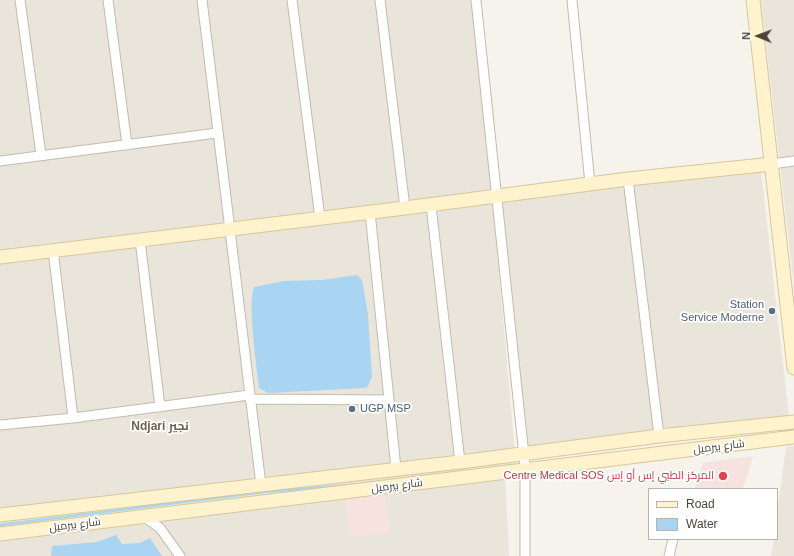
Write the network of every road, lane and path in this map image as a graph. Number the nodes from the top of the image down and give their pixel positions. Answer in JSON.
{"nodes":[{"id":1,"x":20,"y":0,"type":"edge"},
{"id":2,"x":108,"y":0,"type":"edge"},
{"id":3,"x":202,"y":0,"type":"edge"},
{"id":4,"x":292,"y":0,"type":"edge"},
{"id":5,"x":380,"y":0,"type":"edge"},
{"id":6,"x":476,"y":0,"type":"edge"},
{"id":7,"x":572,"y":0,"type":"edge"},
{"id":8,"x":753,"y":0,"type":"edge"},
{"id":9,"x":217,"y":133,"type":"junction"},
{"id":10,"x":127,"y":145,"type":"junction"},
{"id":11,"x":41,"y":155,"type":"junction"},
{"id":12,"x":0,"y":161,"type":"edge"},
{"id":13,"x":794,"y":161,"type":"edge"},
{"id":14,"x":772,"y":164,"type":"junction"},
{"id":15,"x":628,"y":179,"type":"junction"},
{"id":16,"x":590,"y":184,"type":"junction"},
{"id":17,"x":496,"y":196,"type":"junction"},
{"id":18,"x":431,"y":205,"type":"junction"},
{"id":19,"x":405,"y":208,"type":"junction"},
{"id":20,"x":370,"y":212,"type":"junction"},
{"id":21,"x":320,"y":218,"type":"junction"},
{"id":22,"x":229,"y":229,"type":"junction"},
{"id":23,"x":140,"y":240,"type":"junction"},
{"id":24,"x":53,"y":250,"type":"junction"},
{"id":25,"x":0,"y":257,"type":"edge"},
{"id":26,"x":794,"y":368,"type":"edge"},
{"id":27,"x":249,"y":397,"type":"junction"},
{"id":28,"x":389,"y":400,"type":"junction"},
{"id":29,"x":160,"y":407,"type":"junction"},
{"id":30,"x":73,"y":418,"type":"junction"},
{"id":31,"x":794,"y":422,"type":"edge"},
{"id":32,"x":0,"y":425,"type":"edge"},
{"id":33,"x":659,"y":436,"type":"junction"},
{"id":34,"x":794,"y":437,"type":"edge"},
{"id":35,"x":525,"y":461,"type":"junction"},
{"id":36,"x":460,"y":462,"type":"junction"},
{"id":37,"x":396,"y":469,"type":"junction"},
{"id":38,"x":261,"y":485,"type":"junction"},
{"id":39,"x":0,"y":515,"type":"edge"},
{"id":40,"x":143,"y":516,"type":"junction"},
{"id":41,"x":0,"y":534,"type":"edge"},
{"id":42,"x":673,"y":540,"type":"edge"},
{"id":43,"x":180,"y":556,"type":"edge"},
{"id":44,"x":525,"y":556,"type":"edge"},
{"id":45,"x":669,"y":556,"type":"edge"}],
"edges":[{"from":1,"to":11,"type":"street"},
{"from":2,"to":10,"type":"street"},
{"from":3,"to":9,"type":"street"},
{"from":4,"to":21,"type":"street"},
{"from":5,"to":19,"type":"street"},
{"from":6,"to":17,"type":"street"},
{"from":7,"to":16,"type":"street"},
{"from":8,"to":14,"type":"street"},
{"from":9,"to":10,"type":"street"},
{"from":9,"to":22,"type":"street"},
{"from":10,"to":11,"type":"street"},
{"from":11,"to":12,"type":"street"},
{"from":13,"to":14,"type":"street"},
{"from":14,"to":15,"type":"street"},
{"from":14,"to":26,"type":"street"},
{"from":15,"to":16,"type":"street"},
{"from":15,"to":33,"type":"street"},
{"from":16,"to":17,"type":"street"},
{"from":17,"to":18,"type":"street"},
{"from":17,"to":35,"type":"street"},
{"from":18,"to":19,"type":"street"},
{"from":18,"to":36,"type":"street"},
{"from":19,"to":20,"type":"street"},
{"from":20,"to":21,"type":"street"},
{"from":20,"to":28,"type":"street"},
{"from":21,"to":22,"type":"street"},
{"from":22,"to":23,"type":"street"},
{"from":22,"to":27,"type":"street"},
{"from":23,"to":24,"type":"street"},
{"from":23,"to":29,"type":"street"},
{"from":24,"to":25,"type":"street"},
{"from":24,"to":30,"type":"street"},
{"from":27,"to":28,"type":"street"},
{"from":27,"to":29,"type":"street"},
{"from":27,"to":38,"type":"street"},
{"from":28,"to":37,"type":"street"},
{"from":29,"to":30,"type":"street"},
{"from":30,"to":32,"type":"street"},
{"from":31,"to":33,"type":"street","name":"شارع بيرميل"},
{"from":33,"to":35,"type":"street","name":"شارع بيرميل"},
{"from":34,"to":35,"type":"street","name":"شارع بيرميل"},
{"from":35,"to":36,"type":"street","name":"شارع بيرميل"},
{"from":35,"to":40,"type":"street","name":"شارع بيرميل"},
{"from":35,"to":44,"type":"street"},
{"from":36,"to":37,"type":"street","name":"شارع بيرميل"},
{"from":37,"to":38,"type":"street","name":"شارع بيرميل"},
{"from":38,"to":39,"type":"street","name":"شارع بيرميل"},
{"from":40,"to":41,"type":"street","name":"شارع بيرميل"},
{"from":40,"to":43,"type":"street"},
{"from":42,"to":45,"type":"street"}]}
